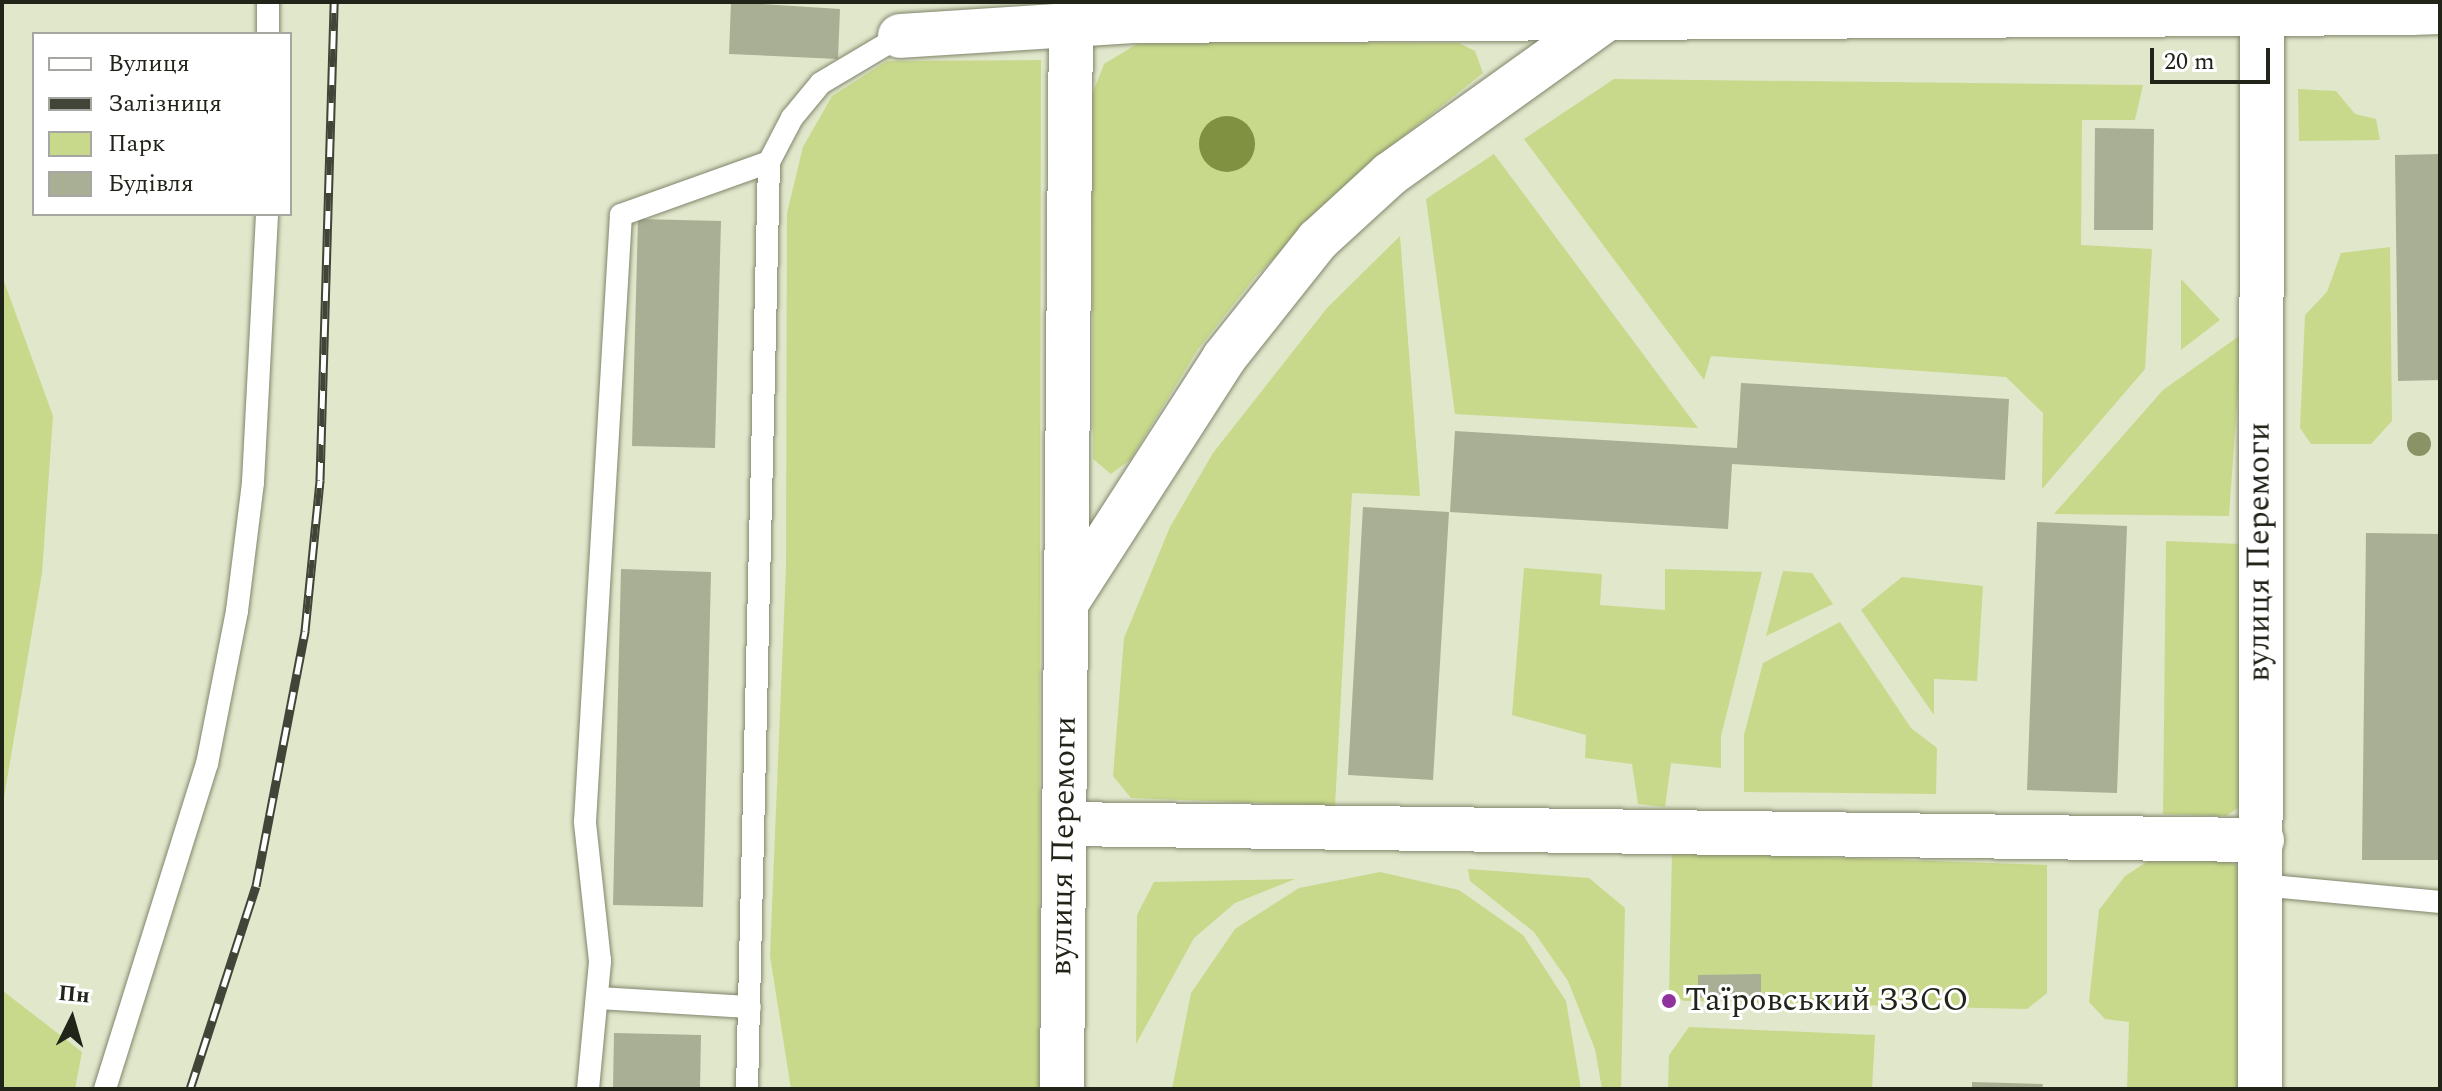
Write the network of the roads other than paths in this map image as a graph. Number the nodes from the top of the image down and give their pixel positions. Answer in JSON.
{"nodes":[{"id":1,"x":268,"y":2,"type":"edge"},
{"id":2,"x":1969,"y":8,"type":"edge"},
{"id":3,"x":2421,"y":9,"type":"edge"},
{"id":4,"x":1131,"y":12,"type":"edge"},
{"id":5,"x":2262,"y":15,"type":"junction"},
{"id":6,"x":1608,"y":18,"type":"junction"},
{"id":7,"x":1071,"y":25,"type":"junction"},
{"id":8,"x":268,"y":32,"type":"edge"},
{"id":9,"x":900,"y":36,"type":"joint"},
{"id":10,"x":769,"y":162,"type":"junction"},
{"id":11,"x":267,"y":216,"type":"edge"},
{"id":12,"x":1067,"y":602,"type":"junction"},
{"id":13,"x":1064,"y":824,"type":"junction"},
{"id":14,"x":2262,"y":840,"type":"junction"},
{"id":15,"x":2261,"y":885,"type":"junction"},
{"id":16,"x":2440,"y":902,"type":"edge"},
{"id":17,"x":597,"y":998,"type":"junction"},
{"id":18,"x":750,"y":1007,"type":"junction"},
{"id":19,"x":105,"y":1089,"type":"edge"},
{"id":20,"x":588,"y":1089,"type":"edge"},
{"id":21,"x":747,"y":1089,"type":"edge"},
{"id":22,"x":1062,"y":1089,"type":"edge"},
{"id":23,"x":2260,"y":1089,"type":"edge"}],
"edges":[{"from":1,"to":8,"type":"lane"},
{"from":2,"to":5,"type":"street"},
{"from":2,"to":6,"type":"street"},
{"from":3,"to":5,"type":"street"},
{"from":4,"to":6,"type":"street"},
{"from":4,"to":7,"type":"street"},
{"from":5,"to":14,"type":"street","name":"вулиця Перемоги"},
{"from":6,"to":12,"type":"street"},
{"from":7,"to":9,"type":"street"},
{"from":7,"to":12,"type":"street","name":"вулиця Перемоги"},
{"from":9,"to":10,"type":"lane"},
{"from":10,"to":17,"type":"lane"},
{"from":10,"to":18,"type":"lane"},
{"from":11,"to":19,"type":"lane"},
{"from":12,"to":13,"type":"street","name":"вулиця Перемоги"},
{"from":13,"to":14,"type":"street"},
{"from":13,"to":22,"type":"street","name":"вулиця Перемоги"},
{"from":14,"to":15,"type":"street","name":"вулиця Перемоги"},
{"from":15,"to":16,"type":"lane"},
{"from":15,"to":23,"type":"street","name":"вулиця Перемоги"},
{"from":17,"to":18,"type":"lane"},
{"from":17,"to":20,"type":"lane"},
{"from":18,"to":21,"type":"lane"}]}
